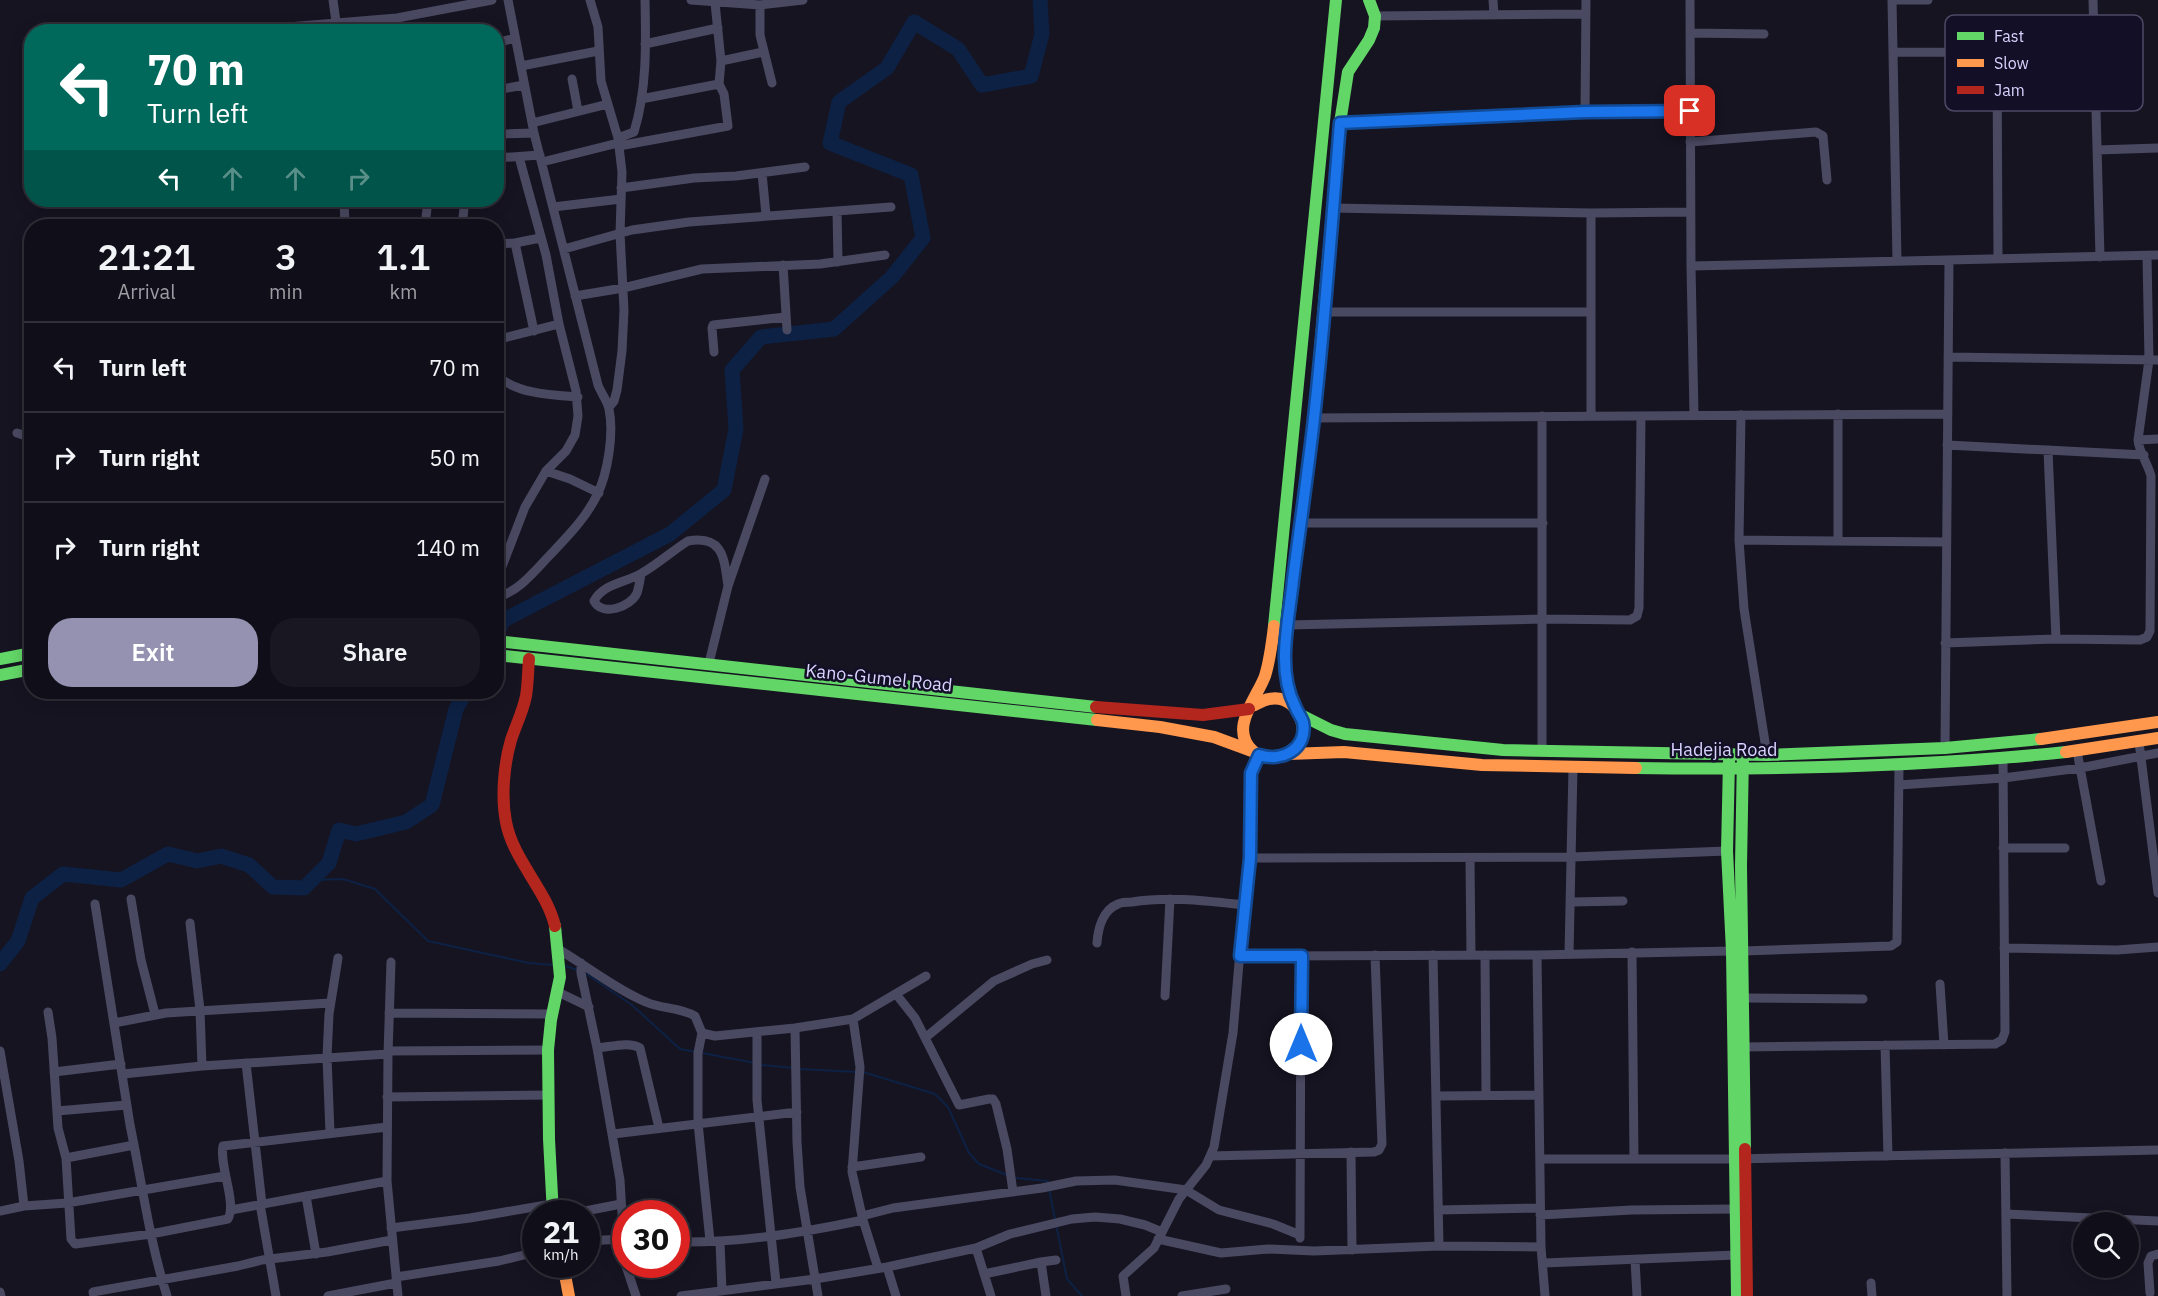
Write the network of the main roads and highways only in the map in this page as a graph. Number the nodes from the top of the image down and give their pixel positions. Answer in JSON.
{"nodes":[{"id":1,"x":1336,"y":0,"type":"edge"},
{"id":2,"x":1369,"y":0,"type":"edge"},
{"id":3,"x":504,"y":642,"type":"edge"},
{"id":4,"x":24,"y":654,"type":"edge"},
{"id":5,"x":504,"y":656,"type":"edge"},
{"id":6,"x":0,"y":658,"type":"edge"},
{"id":7,"x":529,"y":659,"type":"junction"},
{"id":8,"x":24,"y":670,"type":"edge"},
{"id":9,"x":802,"y":673,"type":"junction"},
{"id":10,"x":0,"y":675,"type":"edge"},
{"id":11,"x":802,"y":687,"type":"junction"},
{"id":12,"x":1251,"y":707,"type":"junction"},
{"id":13,"x":1298,"y":711,"type":"junction"},
{"id":14,"x":2158,"y":722,"type":"edge"},
{"id":15,"x":2158,"y":738,"type":"edge"},
{"id":16,"x":1257,"y":754,"type":"junction"},
{"id":17,"x":1288,"y":754,"type":"junction"},
{"id":18,"x":1729,"y":754,"type":"junction"},
{"id":19,"x":1743,"y":754,"type":"junction"},
{"id":20,"x":1729,"y":769,"type":"junction"},
{"id":21,"x":1744,"y":769,"type":"junction"},
{"id":22,"x":1737,"y":951,"type":"junction"},
{"id":23,"x":1739,"y":1159,"type":"junction"},
{"id":24,"x":552,"y":1200,"type":"edge"},
{"id":25,"x":566,"y":1278,"type":"edge"},
{"id":26,"x":569,"y":1296,"type":"edge"},
{"id":27,"x":1737,"y":1296,"type":"edge"},
{"id":28,"x":1747,"y":1296,"type":"edge"}],
"edges":[{"from":1,"to":12,"type":"main road"},
{"from":2,"to":13,"type":"main road"},
{"from":3,"to":9,"type":"main road","name":"Kano-Gumel Road"},
{"from":4,"to":6,"type":"main road"},
{"from":5,"to":7,"type":"main road","name":"Kano-Gumel Road"},
{"from":7,"to":11,"type":"main road","name":"Kano-Gumel Road"},
{"from":7,"to":24,"type":"main road"},
{"from":8,"to":10,"type":"main road"},
{"from":9,"to":11,"type":"main road"},
{"from":9,"to":12,"type":"main road","name":"Kano-Gumel Road"},
{"from":11,"to":16,"type":"main road","name":"Kano-Gumel Road"},
{"from":12,"to":13,"type":"main road"},
{"from":12,"to":16,"type":"main road"},
{"from":13,"to":17,"type":"main road"},
{"from":13,"to":18,"type":"main road","name":"Hadejia Road"},
{"from":14,"to":19,"type":"main road","name":"Hadejia Road"},
{"from":15,"to":21,"type":"main road","name":"Hadejia Road"},
{"from":16,"to":17,"type":"main road"},
{"from":17,"to":20,"type":"main road","name":"Hadejia Road"},
{"from":18,"to":19,"type":"main road","name":"Hadejia Road"},
{"from":18,"to":20,"type":"main road"},
{"from":19,"to":21,"type":"main road"},
{"from":20,"to":21,"type":"main road","name":"Hadejia Road"},
{"from":20,"to":22,"type":"main road"},
{"from":21,"to":22,"type":"main road"},
{"from":22,"to":23,"type":"main road"},
{"from":22,"to":23,"type":"main road"},
{"from":23,"to":27,"type":"main road"},
{"from":23,"to":28,"type":"main road"},
{"from":25,"to":26,"type":"main road"}]}
